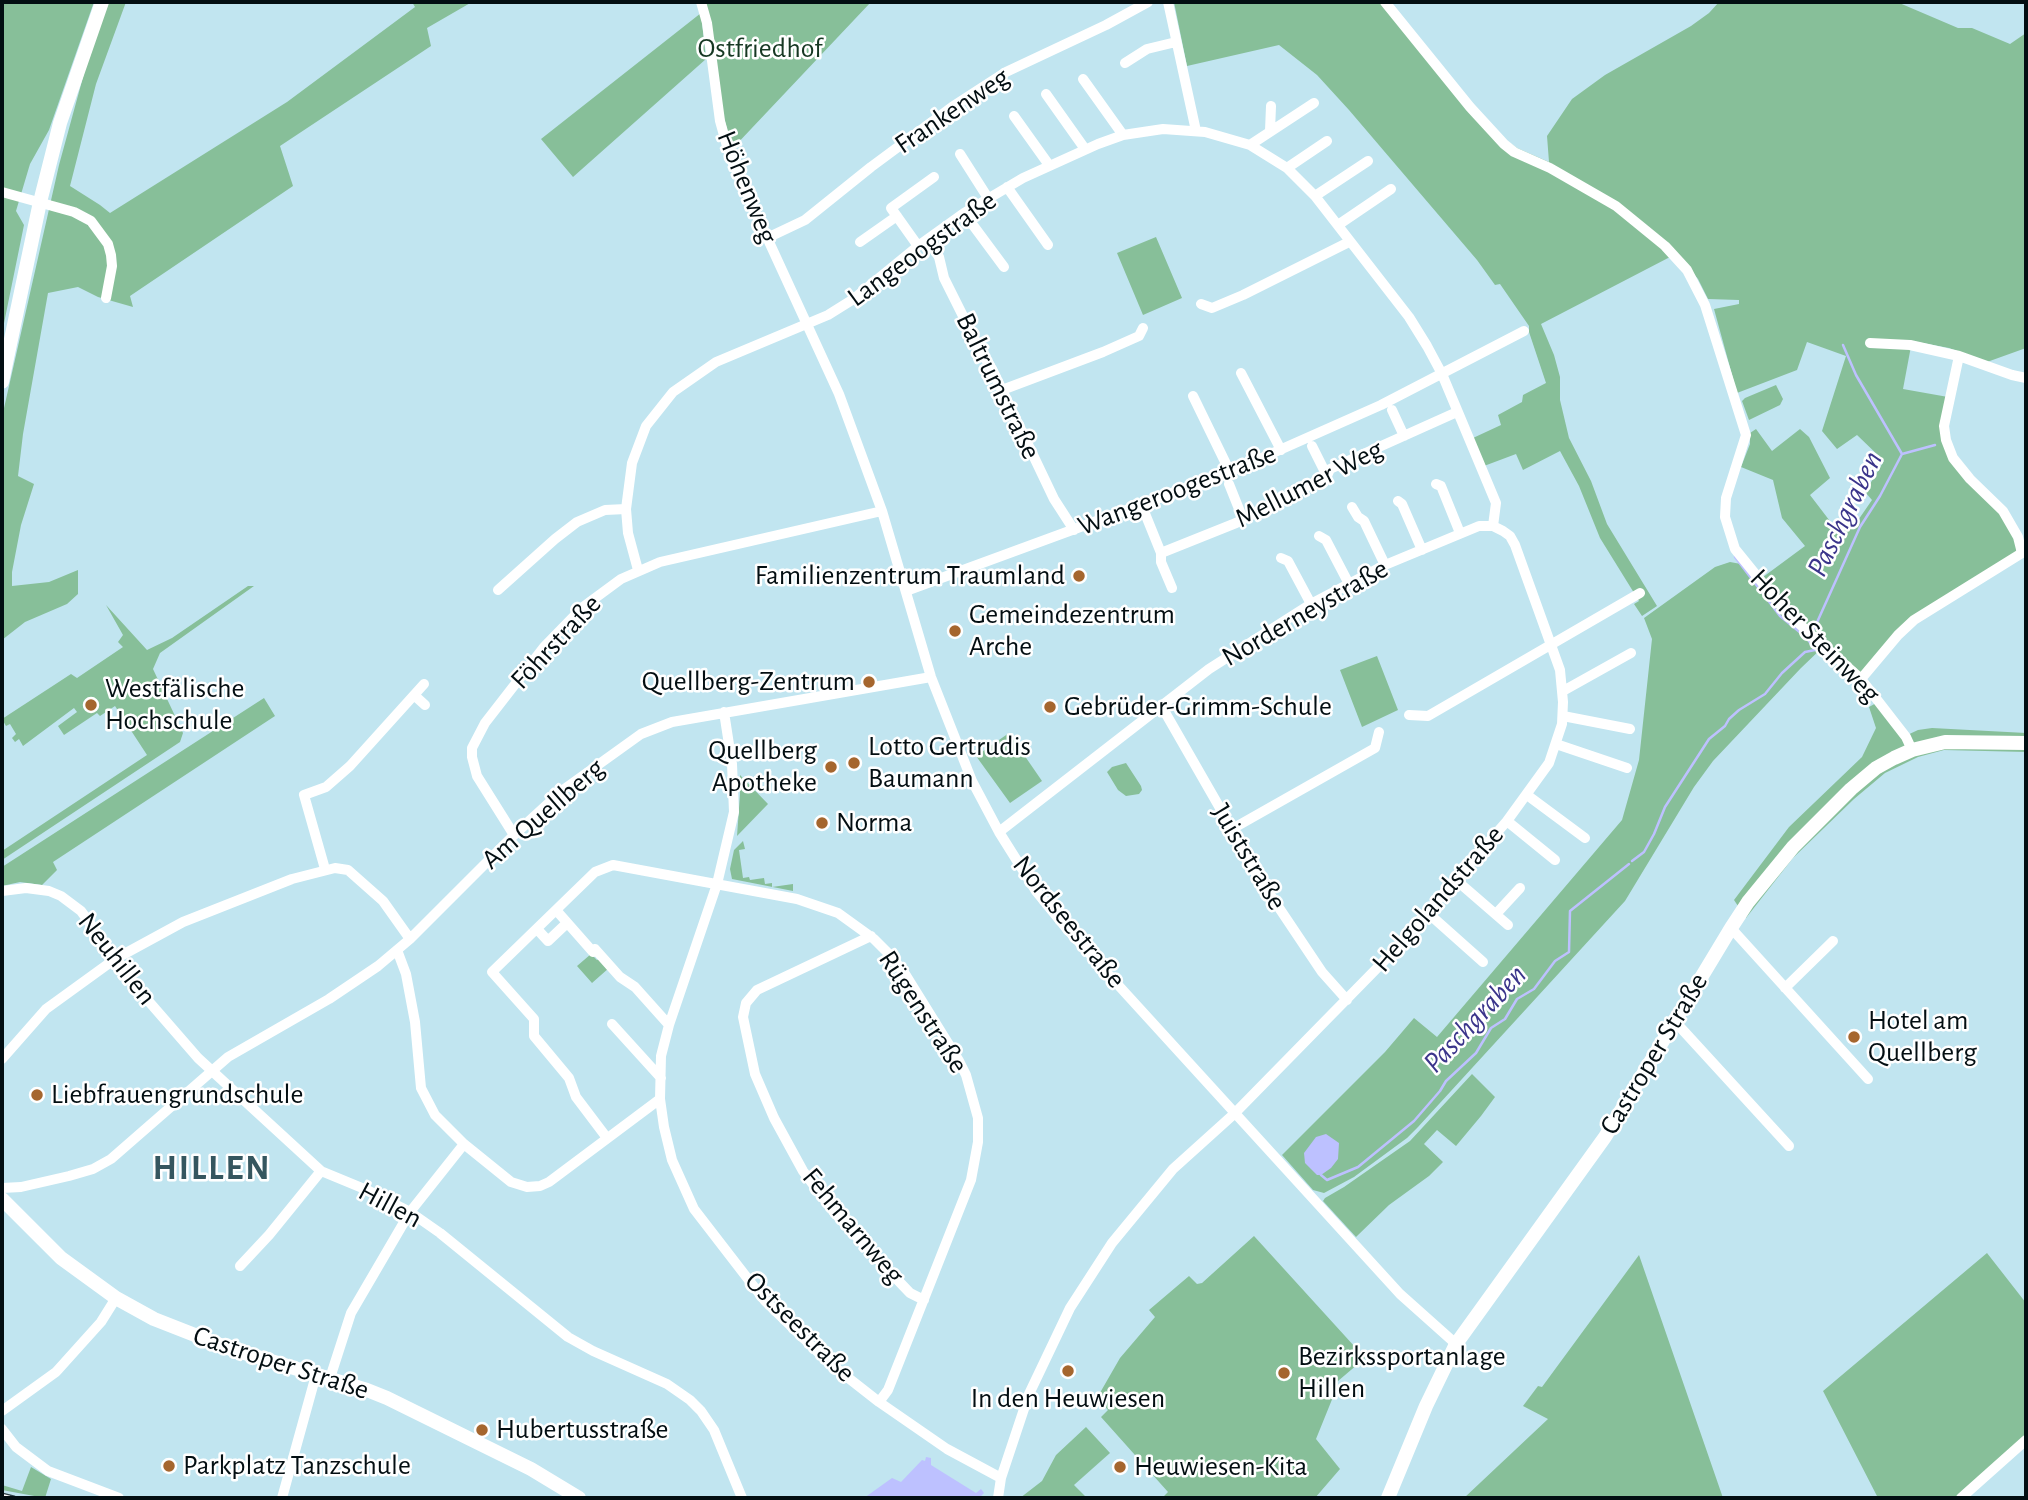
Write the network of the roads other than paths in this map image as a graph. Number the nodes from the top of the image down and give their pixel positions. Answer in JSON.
{"nodes":[{"id":1,"x":102,"y":2,"type":"edge"},
{"id":2,"x":701,"y":2,"type":"edge"},
{"id":3,"x":1149,"y":2,"type":"edge"},
{"id":4,"x":1168,"y":2,"type":"edge"},
{"id":5,"x":1385,"y":2,"type":"edge"},
{"id":6,"x":1177,"y":43,"type":"junction"},
{"id":7,"x":1125,"y":63,"type":"dead end"},
{"id":8,"x":1083,"y":79,"type":"dead end"},
{"id":9,"x":1046,"y":94,"type":"dead end"},
{"id":10,"x":1314,"y":103,"type":"dead end"},
{"id":11,"x":1270,"y":106,"type":"dead end"},
{"id":12,"x":1014,"y":116,"type":"dead end"},
{"id":13,"x":1196,"y":131,"type":"junction"},
{"id":14,"x":1270,"y":131,"type":"junction"},
{"id":15,"x":1123,"y":135,"type":"junction"},
{"id":16,"x":1328,"y":141,"type":"dead end"},
{"id":17,"x":1250,"y":145,"type":"junction"},
{"id":18,"x":1085,"y":149,"type":"junction"},
{"id":19,"x":960,"y":154,"type":"dead end"},
{"id":20,"x":1368,"y":160,"type":"dead end"},
{"id":21,"x":1049,"y":165,"type":"junction"},
{"id":22,"x":1287,"y":168,"type":"junction"},
{"id":23,"x":934,"y":177,"type":"dead end"},
{"id":24,"x":1007,"y":187,"type":"junction"},
{"id":25,"x":1391,"y":189,"type":"dead end"},
{"id":26,"x":2,"y":192,"type":"edge"},
{"id":27,"x":1315,"y":196,"type":"junction"},
{"id":28,"x":988,"y":198,"type":"junction"},
{"id":29,"x":40,"y":202,"type":"junction"},
{"id":30,"x":964,"y":213,"type":"junction"},
{"id":31,"x":897,"y":216,"type":"junction"},
{"id":32,"x":1338,"y":225,"type":"junction"},
{"id":33,"x":766,"y":237,"type":"junction"},
{"id":34,"x":1349,"y":242,"type":"junction"},
{"id":35,"x":860,"y":243,"type":"dead end"},
{"id":36,"x":923,"y":243,"type":"junction"},
{"id":37,"x":1048,"y":245,"type":"dead end"},
{"id":38,"x":1004,"y":267,"type":"dead end"},
{"id":39,"x":106,"y":298,"type":"dead end"},
{"id":40,"x":1201,"y":304,"type":"dead end"},
{"id":41,"x":807,"y":325,"type":"junction"},
{"id":42,"x":1143,"y":328,"type":"dead end"},
{"id":43,"x":1524,"y":331,"type":"dead end"},
{"id":44,"x":1870,"y":343,"type":"dead end"},
{"id":45,"x":1959,"y":356,"type":"junction"},
{"id":46,"x":1241,"y":373,"type":"dead end"},
{"id":47,"x":1442,"y":374,"type":"junction"},
{"id":48,"x":2026,"y":378,"type":"edge"},
{"id":49,"x":2,"y":382,"type":"edge"},
{"id":50,"x":1002,"y":390,"type":"junction"},
{"id":51,"x":1193,"y":396,"type":"dead end"},
{"id":52,"x":1392,"y":410,"type":"dead end"},
{"id":53,"x":1457,"y":412,"type":"junction"},
{"id":54,"x":1404,"y":436,"type":"junction"},
{"id":55,"x":1312,"y":446,"type":"dead end"},
{"id":56,"x":1281,"y":450,"type":"junction"},
{"id":57,"x":1230,"y":472,"type":"junction"},
{"id":58,"x":1326,"y":476,"type":"junction"},
{"id":59,"x":1229,"y":484,"type":"dead end"},
{"id":60,"x":1436,"y":484,"type":"dead end"},
{"id":61,"x":1398,"y":501,"type":"dead end"},
{"id":62,"x":1142,"y":506,"type":"junction"},
{"id":63,"x":1352,"y":507,"type":"dead end"},
{"id":64,"x":626,"y":509,"type":"junction"},
{"id":65,"x":882,"y":511,"type":"junction"},
{"id":66,"x":1243,"y":519,"type":"junction"},
{"id":67,"x":1493,"y":526,"type":"junction"},
{"id":68,"x":1074,"y":530,"type":"junction"},
{"id":69,"x":1460,"y":533,"type":"junction"},
{"id":70,"x":1319,"y":536,"type":"dead end"},
{"id":71,"x":1422,"y":550,"type":"junction"},
{"id":72,"x":1161,"y":553,"type":"junction"},
{"id":73,"x":1281,"y":558,"type":"dead end"},
{"id":74,"x":1385,"y":565,"type":"junction"},
{"id":75,"x":638,"y":570,"type":"junction"},
{"id":76,"x":1349,"y":583,"type":"junction"},
{"id":77,"x":1172,"y":588,"type":"dead end"},
{"id":78,"x":498,"y":590,"type":"dead end"},
{"id":79,"x":906,"y":591,"type":"junction"},
{"id":80,"x":1640,"y":593,"type":"dead end"},
{"id":81,"x":1311,"y":604,"type":"junction"},
{"id":82,"x":1552,"y":646,"type":"junction"},
{"id":83,"x":1631,"y":653,"type":"dead end"},
{"id":84,"x":931,"y":677,"type":"junction"},
{"id":85,"x":1861,"y":679,"type":"junction"},
{"id":86,"x":424,"y":684,"type":"dead end"},
{"id":87,"x":1563,"y":691,"type":"junction"},
{"id":88,"x":414,"y":695,"type":"junction"},
{"id":89,"x":425,"y":705,"type":"dead end"},
{"id":90,"x":1162,"y":707,"type":"junction"},
{"id":91,"x":724,"y":712,"type":"junction"},
{"id":92,"x":1409,"y":715,"type":"dead end"},
{"id":93,"x":1563,"y":716,"type":"junction"},
{"id":94,"x":1630,"y":729,"type":"dead end"},
{"id":95,"x":1379,"y":732,"type":"dead end"},
{"id":96,"x":2026,"y":743,"type":"edge"},
{"id":97,"x":1556,"y":744,"type":"junction"},
{"id":98,"x":1912,"y":750,"type":"junction"},
{"id":99,"x":1627,"y":768,"type":"dead end"},
{"id":100,"x":1527,"y":794,"type":"junction"},
{"id":101,"x":1507,"y":821,"type":"junction"},
{"id":102,"x":1232,"y":829,"type":"junction"},
{"id":103,"x":999,"y":832,"type":"junction"},
{"id":104,"x":514,"y":835,"type":"junction"},
{"id":105,"x":1585,"y":838,"type":"dead end"},
{"id":106,"x":1555,"y":860,"type":"dead end"},
{"id":107,"x":325,"y":869,"type":"junction"},
{"id":108,"x":1456,"y":880,"type":"junction"},
{"id":109,"x":717,"y":884,"type":"junction"},
{"id":110,"x":1520,"y":888,"type":"dead end"},
{"id":111,"x":2,"y":891,"type":"edge"},
{"id":112,"x":556,"y":910,"type":"junction"},
{"id":113,"x":1427,"y":913,"type":"junction"},
{"id":114,"x":1496,"y":914,"type":"junction"},
{"id":115,"x":567,"y":923,"type":"junction"},
{"id":116,"x":1508,"y":925,"type":"dead end"},
{"id":117,"x":1731,"y":928,"type":"junction"},
{"id":118,"x":537,"y":929,"type":"junction"},
{"id":119,"x":871,"y":936,"type":"junction"},
{"id":120,"x":410,"y":939,"type":"junction"},
{"id":121,"x":1833,"y":941,"type":"dead end"},
{"id":122,"x":397,"y":950,"type":"junction"},
{"id":123,"x":115,"y":959,"type":"junction"},
{"id":124,"x":1483,"y":962,"type":"dead end"},
{"id":125,"x":1786,"y":988,"type":"junction"},
{"id":126,"x":1347,"y":1000,"type":"junction"},
{"id":127,"x":1673,"y":1023,"type":"junction"},
{"id":128,"x":612,"y":1024,"type":"dead end"},
{"id":129,"x":669,"y":1025,"type":"junction"},
{"id":130,"x":2,"y":1059,"type":"edge"},
{"id":131,"x":210,"y":1071,"type":"junction"},
{"id":132,"x":661,"y":1078,"type":"junction"},
{"id":133,"x":1868,"y":1079,"type":"dead end"},
{"id":134,"x":660,"y":1099,"type":"junction"},
{"id":135,"x":1234,"y":1114,"type":"junction"},
{"id":136,"x":607,"y":1138,"type":"junction"},
{"id":137,"x":464,"y":1144,"type":"junction"},
{"id":138,"x":1789,"y":1146,"type":"dead end"},
{"id":139,"x":321,"y":1171,"type":"junction"},
{"id":140,"x":2,"y":1188,"type":"edge"},
{"id":141,"x":2,"y":1199,"type":"edge"},
{"id":142,"x":410,"y":1212,"type":"junction"},
{"id":143,"x":240,"y":1266,"type":"dead end"},
{"id":144,"x":116,"y":1298,"type":"junction"},
{"id":145,"x":924,"y":1300,"type":"junction"},
{"id":146,"x":1456,"y":1344,"type":"junction"},
{"id":147,"x":323,"y":1377,"type":"junction"},
{"id":148,"x":879,"y":1402,"type":"junction"},
{"id":149,"x":2,"y":1411,"type":"edge"},
{"id":150,"x":2,"y":1429,"type":"edge"},
{"id":151,"x":2026,"y":1440,"type":"edge"},
{"id":152,"x":1001,"y":1478,"type":"junction"},
{"id":153,"x":119,"y":1498,"type":"edge"},
{"id":154,"x":282,"y":1498,"type":"edge"},
{"id":155,"x":579,"y":1498,"type":"edge"},
{"id":156,"x":742,"y":1498,"type":"edge"},
{"id":157,"x":998,"y":1498,"type":"edge"},
{"id":158,"x":1388,"y":1498,"type":"edge"},
{"id":159,"x":1961,"y":1498,"type":"edge"}],
"edges":[{"from":1,"to":29,"type":"main road"},
{"from":2,"to":33,"type":"street","name":"Höhenweg"},
{"from":3,"to":33,"type":"street","name":"Frankenweg"},
{"from":4,"to":6,"type":"street"},
{"from":5,"to":85,"type":"street","name":"Hoher Steinweg"},
{"from":6,"to":7,"type":"street"},
{"from":6,"to":13,"type":"street"},
{"from":8,"to":15,"type":"street"},
{"from":9,"to":18,"type":"street"},
{"from":10,"to":14,"type":"street"},
{"from":11,"to":14,"type":"street"},
{"from":12,"to":21,"type":"street"},
{"from":13,"to":15,"type":"street","name":"Langeoogstraße"},
{"from":13,"to":17,"type":"street","name":"Langeoogstraße"},
{"from":14,"to":17,"type":"street"},
{"from":15,"to":18,"type":"street","name":"Langeoogstraße"},
{"from":16,"to":22,"type":"street"},
{"from":17,"to":22,"type":"street","name":"Langeoogstraße"},
{"from":18,"to":21,"type":"street","name":"Langeoogstraße"},
{"from":19,"to":28,"type":"street"},
{"from":20,"to":27,"type":"street"},
{"from":21,"to":24,"type":"street","name":"Langeoogstraße"},
{"from":22,"to":27,"type":"street","name":"Langeoogstraße"},
{"from":23,"to":31,"type":"street"},
{"from":24,"to":28,"type":"street","name":"Langeoogstraße"},
{"from":24,"to":37,"type":"street"},
{"from":25,"to":32,"type":"street"},
{"from":26,"to":29,"type":"street"},
{"from":27,"to":32,"type":"street","name":"Langeoogstraße"},
{"from":28,"to":30,"type":"street","name":"Langeoogstraße"},
{"from":29,"to":39,"type":"street"},
{"from":29,"to":49,"type":"main road"},
{"from":30,"to":36,"type":"street","name":"Langeoogstraße"},
{"from":30,"to":38,"type":"street"},
{"from":31,"to":35,"type":"street"},
{"from":31,"to":36,"type":"street","name":"Baltrumstraße"},
{"from":32,"to":34,"type":"street","name":"Langeoogstraße"},
{"from":33,"to":41,"type":"street","name":"Höhenweg"},
{"from":34,"to":40,"type":"street"},
{"from":34,"to":47,"type":"street","name":"Langeoogstraße"},
{"from":36,"to":41,"type":"street","name":"Langeoogstraße"},
{"from":36,"to":50,"type":"street","name":"Baltrumstraße"},
{"from":41,"to":64,"type":"street","name":"Langeoogstraße"},
{"from":41,"to":65,"type":"street","name":"Nordseestraße"},
{"from":42,"to":50,"type":"street"},
{"from":43,"to":47,"type":"street","name":"Wangeroogestraße"},
{"from":44,"to":45,"type":"street"},
{"from":45,"to":48,"type":"street"},
{"from":45,"to":85,"type":"street"},
{"from":46,"to":56,"type":"street"},
{"from":47,"to":53,"type":"street"},
{"from":47,"to":56,"type":"street","name":"Wangeroogestraße"},
{"from":50,"to":68,"type":"street","name":"Baltrumstraße"},
{"from":51,"to":57,"type":"street"},
{"from":52,"to":54,"type":"street"},
{"from":53,"to":54,"type":"street","name":"Mellumer Weg"},
{"from":53,"to":67,"type":"street"},
{"from":54,"to":58,"type":"street","name":"Mellumer Weg"},
{"from":55,"to":58,"type":"street"},
{"from":56,"to":57,"type":"street","name":"Wangeroogestraße"},
{"from":57,"to":62,"type":"street","name":"Wangeroogestraße"},
{"from":58,"to":66,"type":"street","name":"Mellumer Weg"},
{"from":59,"to":66,"type":"street"},
{"from":60,"to":69,"type":"street"},
{"from":61,"to":71,"type":"street"},
{"from":62,"to":68,"type":"street","name":"Wangeroogestraße"},
{"from":62,"to":72,"type":"street"},
{"from":63,"to":74,"type":"street"},
{"from":64,"to":75,"type":"street","name":"Langeoogstraße"},
{"from":64,"to":78,"type":"street"},
{"from":65,"to":75,"type":"street","name":"Föhrstraße"},
{"from":65,"to":79,"type":"street","name":"Nordseestraße"},
{"from":66,"to":72,"type":"street","name":"Mellumer Weg"},
{"from":67,"to":69,"type":"street","name":"Norderneystraße"},
{"from":67,"to":82,"type":"street"},
{"from":68,"to":79,"type":"street","name":"Wangeroogestraße"},
{"from":69,"to":71,"type":"street","name":"Norderneystraße"},
{"from":70,"to":76,"type":"street"},
{"from":71,"to":74,"type":"street","name":"Norderneystraße"},
{"from":72,"to":77,"type":"street"},
{"from":73,"to":81,"type":"street"},
{"from":74,"to":76,"type":"street","name":"Norderneystraße"},
{"from":75,"to":104,"type":"street","name":"Föhrstraße"},
{"from":76,"to":81,"type":"street","name":"Norderneystraße"},
{"from":79,"to":84,"type":"street","name":"Nordseestraße"},
{"from":80,"to":82,"type":"street"},
{"from":81,"to":90,"type":"street","name":"Norderneystraße"},
{"from":82,"to":87,"type":"street","name":"Helgolandstraße"},
{"from":82,"to":92,"type":"street"},
{"from":83,"to":87,"type":"street"},
{"from":84,"to":91,"type":"street","name":"Am Quellberg"},
{"from":84,"to":103,"type":"street","name":"Nordseestraße"},
{"from":85,"to":98,"type":"street","name":"Hoher Steinweg"},
{"from":86,"to":88,"type":"street"},
{"from":87,"to":93,"type":"street","name":"Helgolandstraße"},
{"from":88,"to":89,"type":"street"},
{"from":88,"to":107,"type":"street"},
{"from":90,"to":102,"type":"street","name":"Juiststraße"},
{"from":90,"to":103,"type":"street","name":"Norderneystraße"},
{"from":91,"to":104,"type":"street","name":"Am Quellberg"},
{"from":91,"to":109,"type":"street","name":"Ostseestraße"},
{"from":93,"to":94,"type":"street"},
{"from":93,"to":97,"type":"street","name":"Helgolandstraße"},
{"from":95,"to":102,"type":"street"},
{"from":96,"to":98,"type":"main road","name":"Castroper Straße"},
{"from":97,"to":99,"type":"street"},
{"from":97,"to":100,"type":"street","name":"Helgolandstraße"},
{"from":98,"to":117,"type":"main road","name":"Castroper Straße"},
{"from":100,"to":101,"type":"street","name":"Helgolandstraße"},
{"from":100,"to":105,"type":"street"},
{"from":101,"to":106,"type":"street"},
{"from":101,"to":108,"type":"street","name":"Helgolandstraße"},
{"from":102,"to":126,"type":"street","name":"Juiststraße"},
{"from":103,"to":135,"type":"street","name":"Nordseestraße"},
{"from":104,"to":120,"type":"street","name":"Am Quellberg"},
{"from":107,"to":120,"type":"street"},
{"from":107,"to":123,"type":"street"},
{"from":108,"to":113,"type":"street","name":"Helgolandstraße"},
{"from":108,"to":114,"type":"street"},
{"from":109,"to":112,"type":"street","name":"Rügenstraße"},
{"from":109,"to":119,"type":"street","name":"Rügenstraße"},
{"from":109,"to":129,"type":"street","name":"Ostseestraße"},
{"from":110,"to":114,"type":"street"},
{"from":111,"to":123,"type":"street","name":"Neuhillen"},
{"from":112,"to":115,"type":"street"},
{"from":112,"to":118,"type":"street","name":"Rügenstraße"},
{"from":113,"to":124,"type":"street"},
{"from":113,"to":126,"type":"street","name":"Helgolandstraße"},
{"from":114,"to":116,"type":"street"},
{"from":115,"to":118,"type":"street"},
{"from":115,"to":129,"type":"street"},
{"from":117,"to":125,"type":"street"},
{"from":117,"to":127,"type":"main road","name":"Castroper Straße"},
{"from":118,"to":136,"type":"street","name":"Rügenstraße"},
{"from":119,"to":145,"type":"street","name":"Rügenstraße"},
{"from":119,"to":145,"type":"street","name":"Fehmarnweg"},
{"from":120,"to":122,"type":"street","name":"Am Quellberg"},
{"from":121,"to":125,"type":"street"},
{"from":122,"to":131,"type":"street","name":"Am Quellberg"},
{"from":122,"to":137,"type":"street"},
{"from":123,"to":130,"type":"street"},
{"from":123,"to":131,"type":"street","name":"Neuhillen"},
{"from":125,"to":133,"type":"street"},
{"from":126,"to":135,"type":"street","name":"Helgolandstraße"},
{"from":127,"to":138,"type":"street"},
{"from":127,"to":146,"type":"main road","name":"Castroper Straße"},
{"from":128,"to":132,"type":"street"},
{"from":129,"to":132,"type":"street","name":"Ostseestraße"},
{"from":131,"to":139,"type":"street","name":"Hillen"},
{"from":131,"to":140,"type":"street"},
{"from":132,"to":134,"type":"street","name":"Ostseestraße"},
{"from":134,"to":136,"type":"street"},
{"from":134,"to":148,"type":"street","name":"Ostseestraße"},
{"from":135,"to":146,"type":"street","name":"Nordseestraße"},
{"from":135,"to":152,"type":"street"},
{"from":136,"to":137,"type":"street"},
{"from":137,"to":142,"type":"street"},
{"from":139,"to":142,"type":"street","name":"Hillen"},
{"from":139,"to":143,"type":"street"},
{"from":141,"to":144,"type":"main road","name":"Castroper Straße"},
{"from":142,"to":147,"type":"street"},
{"from":142,"to":156,"type":"street","name":"Hillen"},
{"from":144,"to":147,"type":"main road","name":"Castroper Straße"},
{"from":144,"to":149,"type":"street"},
{"from":145,"to":148,"type":"street","name":"Rügenstraße"},
{"from":146,"to":158,"type":"main road","name":"Castroper Straße"},
{"from":147,"to":154,"type":"street"},
{"from":147,"to":155,"type":"main road","name":"Castroper Straße"},
{"from":148,"to":152,"type":"street","name":"Ostseestraße"},
{"from":150,"to":153,"type":"street"},
{"from":151,"to":159,"type":"street"},
{"from":152,"to":157,"type":"street"}]}
